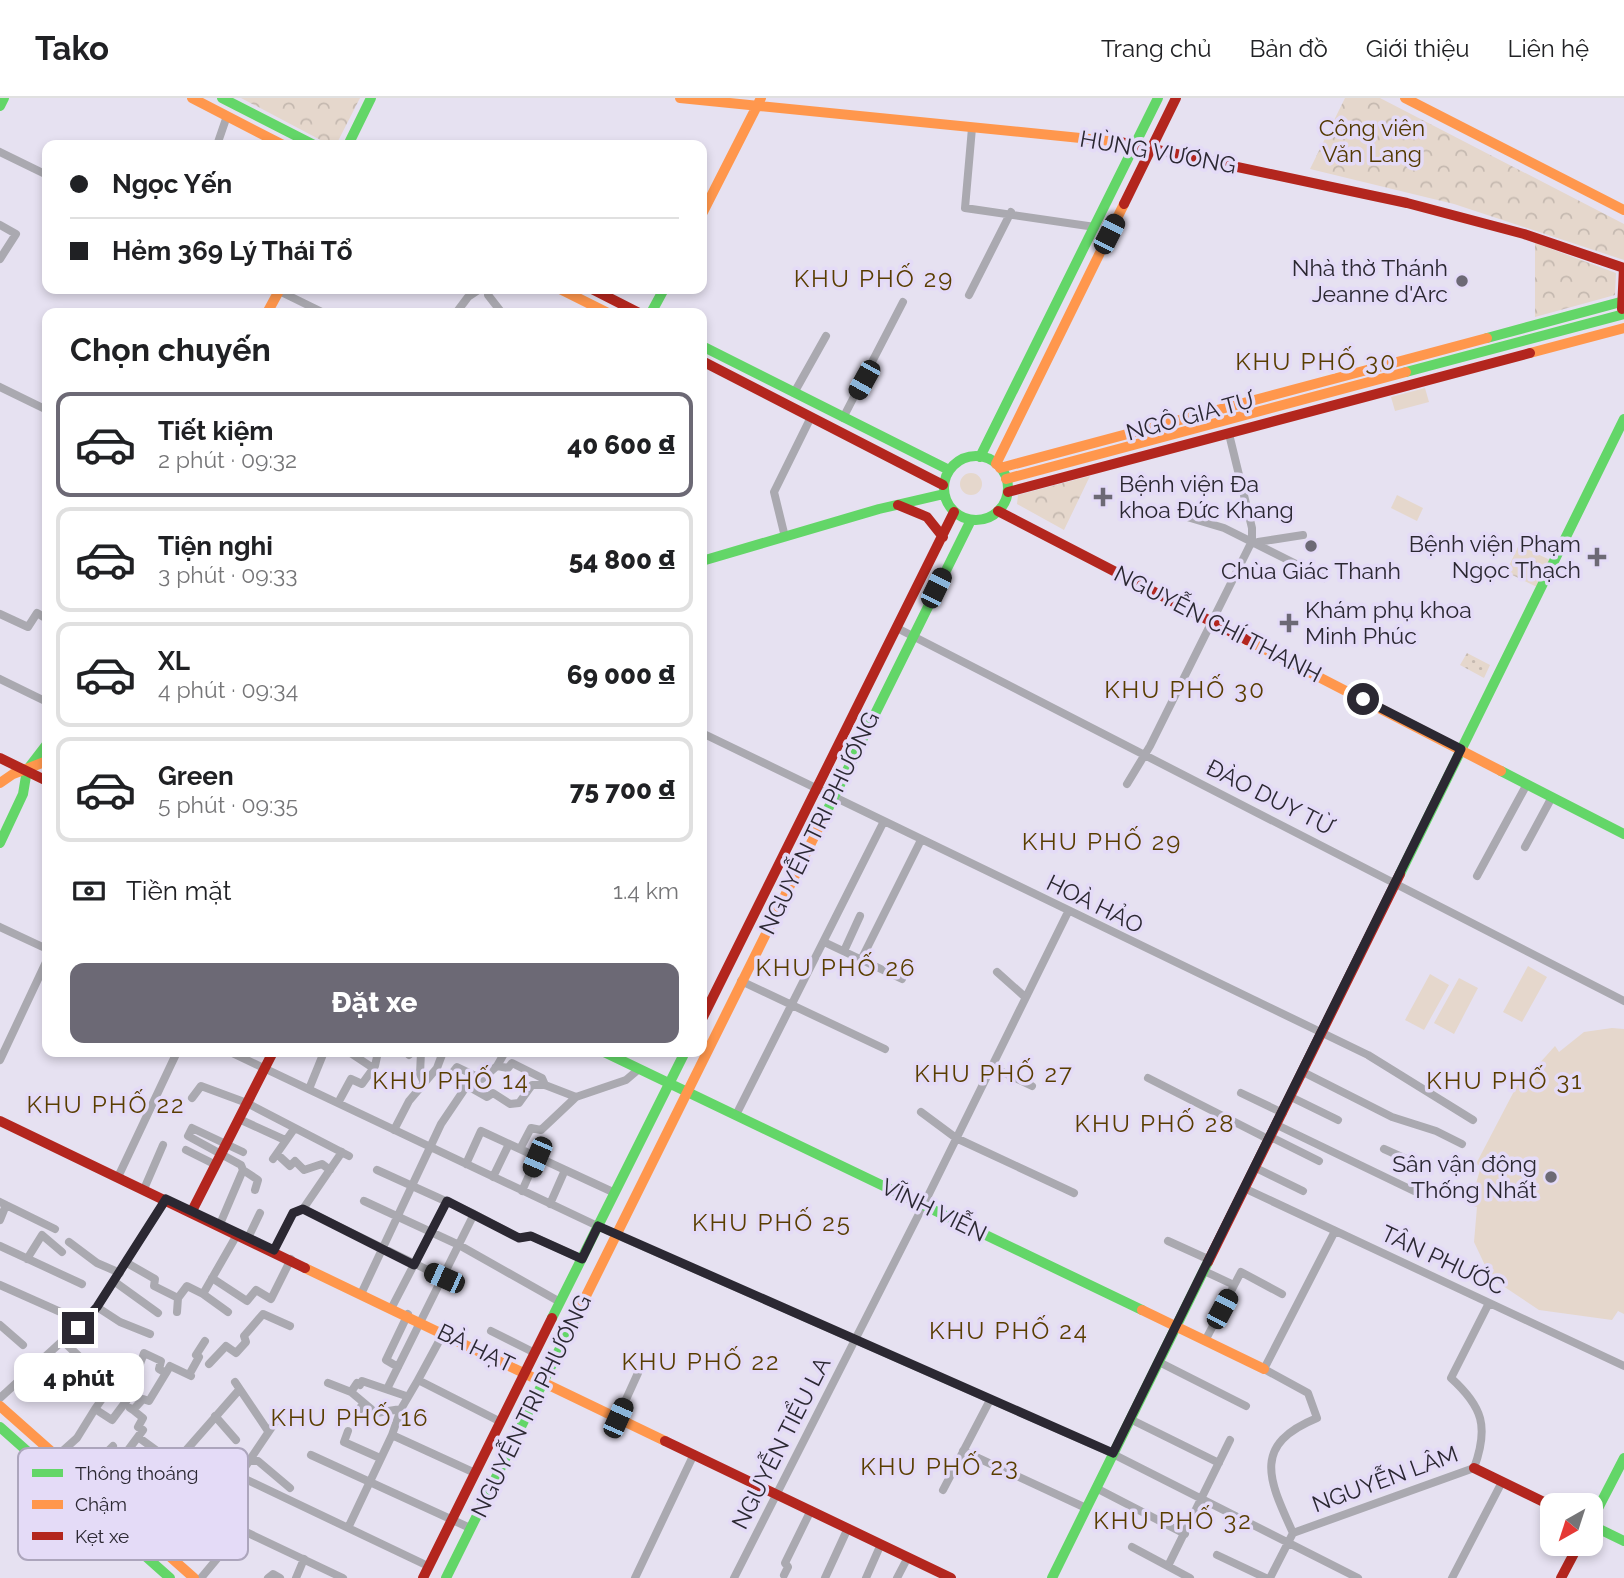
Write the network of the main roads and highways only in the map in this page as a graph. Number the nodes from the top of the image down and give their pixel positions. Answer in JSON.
{"nodes":[{"id":1,"x":5,"y":98,"type":"edge"},
{"id":2,"x":192,"y":98,"type":"edge"},
{"id":3,"x":222,"y":98,"type":"edge"},
{"id":4,"x":371,"y":98,"type":"edge"},
{"id":5,"x":680,"y":98,"type":"edge"},
{"id":6,"x":1158,"y":98,"type":"edge"},
{"id":7,"x":1176,"y":98,"type":"edge"},
{"id":8,"x":1405,"y":98,"type":"edge"},
{"id":9,"x":759,"y":102,"type":"edge"},
{"id":10,"x":0,"y":106,"type":"edge"},
{"id":11,"x":1150,"y":114,"type":"junction"},
{"id":12,"x":1167,"y":117,"type":"junction"},
{"id":13,"x":264,"y":140,"type":"edge"},
{"id":14,"x":304,"y":140,"type":"edge"},
{"id":15,"x":350,"y":140,"type":"edge"},
{"id":16,"x":1135,"y":144,"type":"junction"},
{"id":17,"x":1152,"y":148,"type":"junction"},
{"id":18,"x":707,"y":204,"type":"edge"},
{"id":19,"x":1624,"y":210,"type":"edge"},
{"id":20,"x":1095,"y":227,"type":"junction"},
{"id":21,"x":1109,"y":234,"type":"junction"},
{"id":22,"x":1624,"y":268,"type":"edge"},
{"id":23,"x":571,"y":294,"type":"edge"},
{"id":24,"x":602,"y":294,"type":"edge"},
{"id":25,"x":1623,"y":301,"type":"edge"},
{"id":26,"x":598,"y":308,"type":"edge"},
{"id":27,"x":629,"y":308,"type":"edge"},
{"id":28,"x":1623,"y":315,"type":"edge"},
{"id":29,"x":1523,"y":328,"type":"junction"},
{"id":30,"x":1624,"y":328,"type":"edge"},
{"id":31,"x":1522,"y":341,"type":"junction"},
{"id":32,"x":707,"y":349,"type":"edge"},
{"id":33,"x":1522,"y":355,"type":"junction"},
{"id":34,"x":1466,"y":356,"type":"junction"},
{"id":35,"x":1405,"y":359,"type":"junction"},
{"id":36,"x":707,"y":364,"type":"edge"},
{"id":37,"x":1469,"y":369,"type":"junction"},
{"id":38,"x":1405,"y":373,"type":"junction"},
{"id":39,"x":1365,"y":383,"type":"junction"},
{"id":40,"x":1368,"y":396,"type":"junction"},
{"id":41,"x":1237,"y":404,"type":"junction"},
{"id":42,"x":1240,"y":417,"type":"junction"},
{"id":43,"x":1624,"y":419,"type":"edge"},
{"id":44,"x":1226,"y":421,"type":"junction"},
{"id":45,"x":1229,"y":433,"type":"junction"},
{"id":46,"x":980,"y":457,"type":"junction"},
{"id":47,"x":998,"y":466,"type":"junction"},
{"id":48,"x":949,"y":470,"type":"junction"},
{"id":49,"x":1006,"y":479,"type":"junction"},
{"id":50,"x":944,"y":490,"type":"junction"},
{"id":51,"x":1008,"y":492,"type":"junction"},
{"id":52,"x":898,"y":505,"type":"junction"},
{"id":53,"x":998,"y":511,"type":"junction"},
{"id":54,"x":954,"y":512,"type":"junction"},
{"id":55,"x":971,"y":520,"type":"junction"},
{"id":56,"x":943,"y":537,"type":"junction"},
{"id":57,"x":707,"y":560,"type":"edge"},
{"id":58,"x":1461,"y":749,"type":"junction"},
{"id":59,"x":42,"y":750,"type":"edge"},
{"id":60,"x":0,"y":758,"type":"edge"},
{"id":61,"x":42,"y":763,"type":"edge"},
{"id":62,"x":0,"y":769,"type":"edge"},
{"id":63,"x":27,"y":770,"type":"junction"},
{"id":64,"x":13,"y":774,"type":"junction"},
{"id":65,"x":42,"y":778,"type":"edge"},
{"id":66,"x":0,"y":783,"type":"edge"},
{"id":67,"x":1624,"y":834,"type":"edge"},
{"id":68,"x":0,"y":843,"type":"edge"},
{"id":69,"x":725,"y":973,"type":"junction"},
{"id":70,"x":741,"y":981,"type":"junction"},
{"id":71,"x":707,"y":1009,"type":"edge"},
{"id":72,"x":707,"y":1050,"type":"edge"},
{"id":73,"x":267,"y":1057,"type":"edge"},
{"id":74,"x":614,"y":1057,"type":"edge"},
{"id":75,"x":683,"y":1057,"type":"edge"},
{"id":76,"x":704,"y":1057,"type":"edge"},
{"id":77,"x":670,"y":1084,"type":"junction"},
{"id":78,"x":687,"y":1091,"type":"junction"},
{"id":79,"x":0,"y":1121,"type":"edge"},
{"id":80,"x":192,"y":1211,"type":"junction"},
{"id":81,"x":1176,"y":1327,"type":"junction"},
{"id":82,"x":1264,"y":1369,"type":"road end"},
{"id":83,"x":525,"y":1372,"type":"junction"},
{"id":84,"x":543,"y":1381,"type":"junction"},
{"id":85,"x":0,"y":1406,"type":"edge"},
{"id":86,"x":0,"y":1427,"type":"edge"},
{"id":87,"x":24,"y":1448,"type":"edge"},
{"id":88,"x":48,"y":1448,"type":"edge"},
{"id":89,"x":1624,"y":1458,"type":"edge"},
{"id":90,"x":1474,"y":1468,"type":"road end"},
{"id":91,"x":1603,"y":1499,"type":"edge"},
{"id":92,"x":1540,"y":1500,"type":"edge"},
{"id":93,"x":1603,"y":1530,"type":"edge"},
{"id":94,"x":1624,"y":1541,"type":"edge"},
{"id":95,"x":1573,"y":1556,"type":"edge"},
{"id":96,"x":150,"y":1560,"type":"edge"},
{"id":97,"x":173,"y":1560,"type":"edge"},
{"id":98,"x":933,"y":1574,"type":"edge"},
{"id":99,"x":170,"y":1578,"type":"edge"},
{"id":100,"x":194,"y":1578,"type":"edge"},
{"id":101,"x":422,"y":1578,"type":"edge"},
{"id":102,"x":446,"y":1578,"type":"edge"},
{"id":103,"x":951,"y":1578,"type":"edge"},
{"id":104,"x":1052,"y":1578,"type":"edge"},
{"id":105,"x":1561,"y":1578,"type":"edge"}],
"edges":[{"from":1,"to":10,"type":"main road"},
{"from":2,"to":13,"type":"main road"},
{"from":3,"to":14,"type":"main road"},
{"from":4,"to":15,"type":"main road"},
{"from":5,"to":9,"type":"main road","name":"HÙNG VƯƠNG"},
{"from":6,"to":11,"type":"main road"},
{"from":7,"to":12,"type":"main road"},
{"from":8,"to":19,"type":"main road"},
{"from":9,"to":16,"type":"main road","name":"HÙNG VƯƠNG"},
{"from":9,"to":18,"type":"main road"},
{"from":11,"to":12,"type":"main road"},
{"from":11,"to":16,"type":"main road"},
{"from":12,"to":17,"type":"main road"},
{"from":16,"to":17,"type":"main road","name":"HÙNG VƯƠNG"},
{"from":16,"to":20,"type":"main road"},
{"from":17,"to":21,"type":"main road"},
{"from":17,"to":22,"type":"main road","name":"HÙNG VƯƠNG"},
{"from":20,"to":21,"type":"main road"},
{"from":20,"to":46,"type":"main road"},
{"from":21,"to":47,"type":"main road"},
{"from":22,"to":25,"type":"main road"},
{"from":23,"to":26,"type":"main road"},
{"from":24,"to":27,"type":"main road"},
{"from":25,"to":28,"type":"main road"},
{"from":25,"to":29,"type":"main road","name":"NGÔ GIA TỰ"},
{"from":28,"to":31,"type":"main road","name":"NGÔ GIA TỰ"},
{"from":29,"to":31,"type":"main road"},
{"from":29,"to":35,"type":"main road","name":"NGÔ GIA TỰ"},
{"from":30,"to":33,"type":"main road"},
{"from":31,"to":33,"type":"main road"},
{"from":31,"to":34,"type":"main road","name":"NGÔ GIA TỰ"},
{"from":32,"to":48,"type":"main road"},
{"from":33,"to":37,"type":"main road"},
{"from":34,"to":37,"type":"main road"},
{"from":34,"to":38,"type":"main road","name":"NGÔ GIA TỰ"},
{"from":35,"to":38,"type":"main road"},
{"from":35,"to":41,"type":"main road","name":"NGÔ GIA TỰ"},
{"from":36,"to":50,"type":"main road"},
{"from":37,"to":40,"type":"main road"},
{"from":38,"to":39,"type":"main road","name":"NGÔ GIA TỰ"},
{"from":39,"to":40,"type":"main road"},
{"from":39,"to":42,"type":"main road","name":"NGÔ GIA TỰ"},
{"from":40,"to":45,"type":"main road"},
{"from":41,"to":42,"type":"main road"},
{"from":41,"to":47,"type":"main road","name":"NGÔ GIA TỰ"},
{"from":42,"to":44,"type":"main road","name":"NGÔ GIA TỰ"},
{"from":43,"to":58,"type":"main road"},
{"from":44,"to":45,"type":"main road"},
{"from":44,"to":49,"type":"main road","name":"NGÔ GIA TỰ"},
{"from":45,"to":51,"type":"main road"},
{"from":46,"to":47,"type":"main road"},
{"from":46,"to":48,"type":"main road"},
{"from":47,"to":49,"type":"main road"},
{"from":48,"to":50,"type":"main road"},
{"from":49,"to":51,"type":"main road"},
{"from":50,"to":52,"type":"main road"},
{"from":50,"to":54,"type":"main road"},
{"from":51,"to":53,"type":"main road"},
{"from":52,"to":56,"type":"main road"},
{"from":52,"to":57,"type":"main road"},
{"from":53,"to":55,"type":"main road"},
{"from":53,"to":58,"type":"main road","name":"NGUYỄN CHÍ THANH"},
{"from":54,"to":55,"type":"main road"},
{"from":54,"to":56,"type":"main road","name":"NGUYỄN TRI PHƯƠNG"},
{"from":55,"to":70,"type":"main road","name":"NGUYỄN TRI PHƯƠNG"},
{"from":56,"to":69,"type":"main road","name":"NGUYỄN TRI PHƯƠNG"},
{"from":58,"to":67,"type":"main road","name":"NGUYỄN CHÍ THANH"},
{"from":58,"to":81,"type":"main road"},
{"from":59,"to":63,"type":"main road"},
{"from":60,"to":63,"type":"main road"},
{"from":61,"to":63,"type":"main road"},
{"from":62,"to":64,"type":"main road"},
{"from":63,"to":64,"type":"main road"},
{"from":63,"to":65,"type":"main road"},
{"from":63,"to":68,"type":"main road"},
{"from":64,"to":66,"type":"main road"},
{"from":69,"to":70,"type":"main road"},
{"from":69,"to":71,"type":"main road","name":"NGUYỄN TRI PHƯƠNG"},
{"from":70,"to":72,"type":"main road","name":"NGUYỄN TRI PHƯƠNG"},
{"from":73,"to":80,"type":"main road"},
{"from":74,"to":77,"type":"main road","name":"VĨNH VIỄN"},
{"from":75,"to":77,"type":"main road","name":"NGUYỄN TRI PHƯƠNG"},
{"from":76,"to":78,"type":"main road","name":"NGUYỄN TRI PHƯƠNG"},
{"from":77,"to":78,"type":"main road","name":"VĨNH VIỄN"},
{"from":77,"to":83,"type":"main road","name":"NGUYỄN TRI PHƯƠNG"},
{"from":78,"to":81,"type":"main road","name":"VĨNH VIỄN"},
{"from":78,"to":84,"type":"main road","name":"NGUYỄN TRI PHƯƠNG"},
{"from":79,"to":80,"type":"main road","name":"BÀ HẠT"},
{"from":80,"to":83,"type":"main road","name":"BÀ HẠT"},
{"from":81,"to":82,"type":"main road","name":"VĨNH VIỄN"},
{"from":81,"to":104,"type":"main road"},
{"from":83,"to":84,"type":"main road","name":"BÀ HẠT"},
{"from":83,"to":101,"type":"main road","name":"NGUYỄN TRI PHƯƠNG"},
{"from":84,"to":98,"type":"main road","name":"BÀ HẠT"},
{"from":84,"to":102,"type":"main road","name":"NGUYỄN TRI PHƯƠNG"},
{"from":85,"to":88,"type":"main road"},
{"from":86,"to":87,"type":"main road"},
{"from":89,"to":91,"type":"main road"},
{"from":90,"to":92,"type":"main road"},
{"from":93,"to":94,"type":"main road"},
{"from":95,"to":105,"type":"main road"},
{"from":96,"to":99,"type":"main road"},
{"from":97,"to":100,"type":"main road"},
{"from":98,"to":103,"type":"main road","name":"BÀ HẠT"}]}
